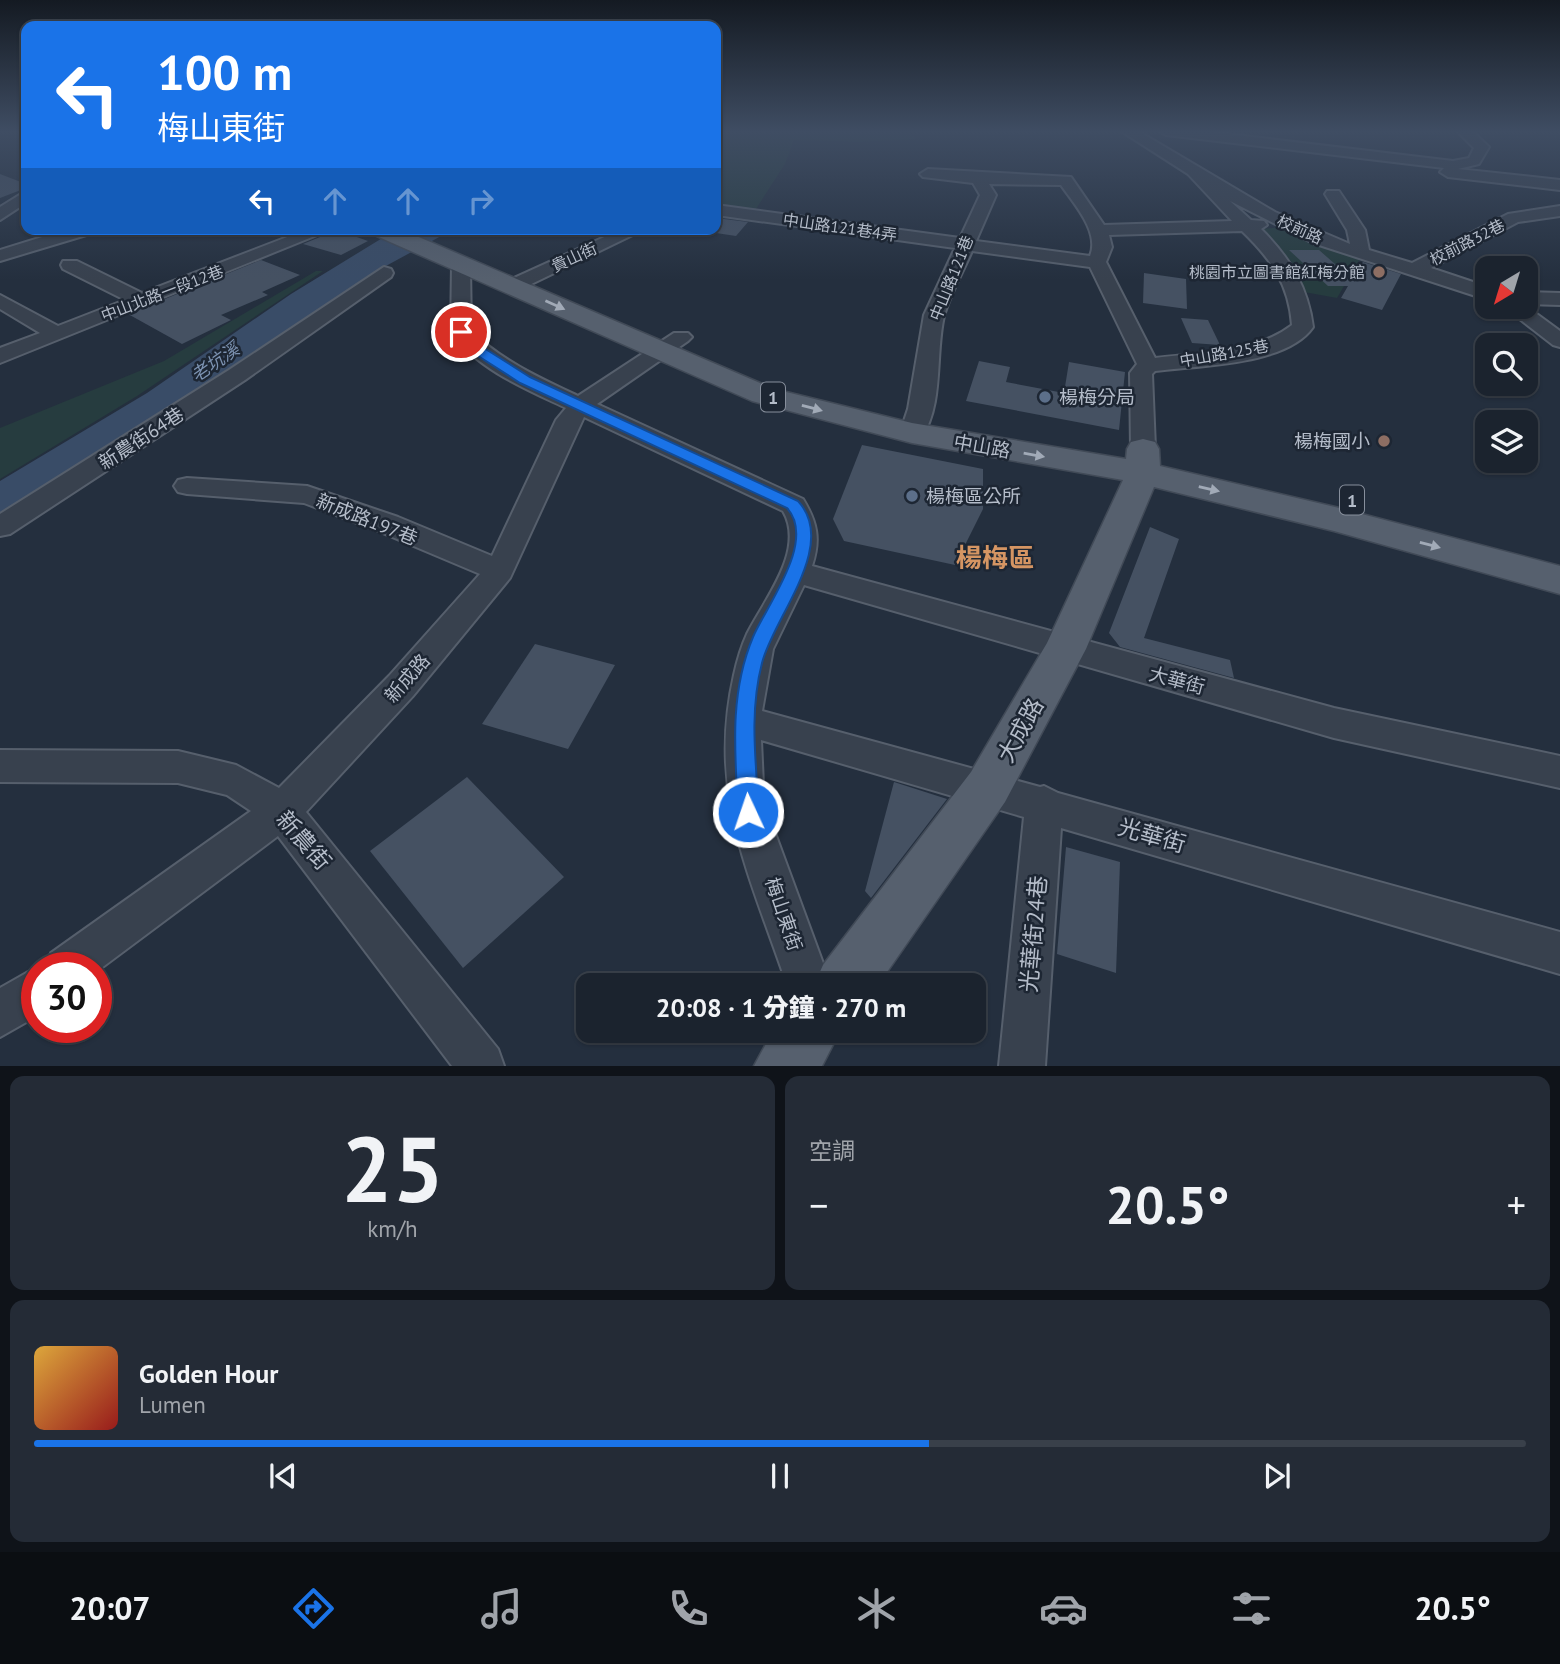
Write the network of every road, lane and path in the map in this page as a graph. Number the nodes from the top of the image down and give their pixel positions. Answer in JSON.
{"nodes":[{"id":1,"x":980,"y":181,"type":"edge"},
{"id":2,"x":1066,"y":181,"type":"edge"},
{"id":3,"x":1201,"y":181,"type":"edge"},
{"id":4,"x":1207,"y":181,"type":"edge"},
{"id":5,"x":1524,"y":181,"type":"edge"},
{"id":6,"x":1560,"y":185,"type":"edge"},
{"id":7,"x":1333,"y":194,"type":"dead end"},
{"id":8,"x":21,"y":199,"type":"edge"},
{"id":9,"x":21,"y":201,"type":"edge"},
{"id":10,"x":0,"y":202,"type":"edge"},
{"id":11,"x":721,"y":211,"type":"edge"},
{"id":12,"x":1560,"y":211,"type":"edge"},
{"id":13,"x":0,"y":215,"type":"edge"},
{"id":14,"x":1282,"y":222,"type":"junction"},
{"id":15,"x":1248,"y":226,"type":"junction"},
{"id":16,"x":1099,"y":230,"type":"junction"},
{"id":17,"x":68,"y":235,"type":"edge"},
{"id":18,"x":309,"y":235,"type":"edge"},
{"id":19,"x":412,"y":235,"type":"edge"},
{"id":20,"x":624,"y":235,"type":"edge"},
{"id":21,"x":433,"y":238,"type":"edge"},
{"id":22,"x":969,"y":245,"type":"junction"},
{"id":23,"x":1360,"y":252,"type":"junction"},
{"id":24,"x":0,"y":257,"type":"edge"},
{"id":25,"x":1097,"y":262,"type":"junction"},
{"id":26,"x":70,"y":265,"type":"dead end"},
{"id":27,"x":461,"y":265,"type":"junction"},
{"id":28,"x":1416,"y":268,"type":"junction"},
{"id":29,"x":384,"y":273,"type":"dead end"},
{"id":30,"x":525,"y":280,"type":"junction"},
{"id":31,"x":1475,"y":289,"type":"edge"},
{"id":32,"x":1538,"y":298,"type":"edge"},
{"id":33,"x":1560,"y":299,"type":"edge"},
{"id":34,"x":0,"y":301,"type":"edge"},
{"id":35,"x":142,"y":301,"type":"junction"},
{"id":36,"x":1530,"y":319,"type":"edge"},
{"id":37,"x":56,"y":334,"type":"junction"},
{"id":38,"x":1560,"y":341,"type":"edge"},
{"id":39,"x":670,"y":345,"type":"junction"},
{"id":40,"x":0,"y":356,"type":"edge"},
{"id":41,"x":1147,"y":365,"type":"junction"},
{"id":42,"x":583,"y":404,"type":"junction"},
{"id":43,"x":916,"y":421,"type":"junction"},
{"id":44,"x":1143,"y":461,"type":"junction"},
{"id":45,"x":187,"y":486,"type":"dead end"},
{"id":46,"x":0,"y":527,"type":"edge"},
{"id":47,"x":1560,"y":555,"type":"edge"},
{"id":48,"x":500,"y":571,"type":"junction"},
{"id":49,"x":797,"y":572,"type":"junction"},
{"id":50,"x":1560,"y":580,"type":"edge"},
{"id":51,"x":1065,"y":649,"type":"junction"},
{"id":52,"x":743,"y":720,"type":"junction"},
{"id":53,"x":0,"y":766,"type":"edge"},
{"id":54,"x":1560,"y":772,"type":"edge"},
{"id":55,"x":988,"y":787,"type":"junction"},
{"id":56,"x":1044,"y":803,"type":"junction"},
{"id":57,"x":282,"y":811,"type":"junction"},
{"id":58,"x":87,"y":952,"type":"edge"},
{"id":59,"x":1560,"y":953,"type":"edge"},
{"id":60,"x":805,"y":973,"type":"edge"},
{"id":61,"x":852,"y":973,"type":"edge"},
{"id":62,"x":21,"y":1000,"type":"edge"},
{"id":63,"x":0,"y":1014,"type":"edge"},
{"id":64,"x":801,"y":1043,"type":"edge"},
{"id":65,"x":818,"y":1043,"type":"edge"},
{"id":66,"x":481,"y":1066,"type":"edge"},
{"id":67,"x":785,"y":1066,"type":"edge"},
{"id":68,"x":816,"y":1066,"type":"edge"},
{"id":69,"x":1022,"y":1066,"type":"edge"}],
"edges":[{"from":1,"to":22,"type":"street","name":"中山路121巷"},
{"from":2,"to":16,"type":"street"},
{"from":3,"to":15,"type":"street","name":"中山路125巷"},
{"from":4,"to":14,"type":"street","name":"校前路"},
{"from":5,"to":6,"type":"street"},
{"from":7,"to":23,"type":"street"},
{"from":8,"to":10,"type":"street"},
{"from":9,"to":13,"type":"street"},
{"from":11,"to":22,"type":"street","name":"中山路121巷4弄"},
{"from":12,"to":28,"type":"street","name":"校前路32巷"},
{"from":14,"to":15,"type":"street"},
{"from":14,"to":23,"type":"street","name":"校前路"},
{"from":15,"to":16,"type":"street"},
{"from":15,"to":41,"type":"street","name":"中山路125巷"},
{"from":16,"to":25,"type":"street"},
{"from":17,"to":24,"type":"street"},
{"from":18,"to":35,"type":"street","name":"中山北路一段12巷"},
{"from":19,"to":21,"type":"main road","number":"1"},
{"from":20,"to":30,"type":"street","name":"貴山街"},
{"from":21,"to":27,"type":"main road","name":"中山路","number":"1"},
{"from":21,"to":30,"type":"main road","name":"中山路","number":"1"},
{"from":22,"to":25,"type":"street"},
{"from":22,"to":43,"type":"street","name":"中山路121巷"},
{"from":23,"to":28,"type":"street","name":"校前路"},
{"from":25,"to":41,"type":"street"},
{"from":26,"to":35,"type":"street"},
{"from":27,"to":30,"type":"main road","name":"中山路","number":"1"},
{"from":27,"to":42,"type":"street","name":"梅山東街"},
{"from":28,"to":31,"type":"street","name":"校前路"},
{"from":29,"to":46,"type":"street","name":"新農街64巷"},
{"from":30,"to":39,"type":"main road","name":"中山路","number":"1"},
{"from":32,"to":33,"type":"street"},
{"from":34,"to":37,"type":"street"},
{"from":35,"to":37,"type":"street","name":"中山北路一段12巷"},
{"from":36,"to":38,"type":"street"},
{"from":37,"to":40,"type":"street","name":"中山北路一段12巷"},
{"from":39,"to":42,"type":"street","name":"新成路"},
{"from":39,"to":43,"type":"main road","name":"中山路","number":"1"},
{"from":41,"to":44,"type":"street"},
{"from":42,"to":48,"type":"street","name":"新成路"},
{"from":42,"to":49,"type":"street","name":"梅山東街"},
{"from":43,"to":44,"type":"main road","name":"中山路","number":"1"},
{"from":44,"to":47,"type":"main road","name":"中山路","number":"1"},
{"from":44,"to":50,"type":"main road","name":"中山路","number":"1","one_way":true},
{"from":44,"to":51,"type":"main road","name":"大成路"},
{"from":45,"to":48,"type":"street","name":"新成路197巷"},
{"from":48,"to":57,"type":"street","name":"新成路"},
{"from":49,"to":51,"type":"street","name":"大華街"},
{"from":49,"to":52,"type":"street","name":"梅山東街"},
{"from":51,"to":54,"type":"street","name":"大華街"},
{"from":51,"to":55,"type":"main road","name":"大成路"},
{"from":52,"to":55,"type":"street","name":"光華街"},
{"from":52,"to":60,"type":"street","name":"梅山東街"},
{"from":53,"to":57,"type":"street","name":"新農街"},
{"from":55,"to":56,"type":"street","name":"光華街"},
{"from":55,"to":61,"type":"main road","name":"大成路"},
{"from":56,"to":59,"type":"street","name":"光華街"},
{"from":56,"to":69,"type":"street","name":"光華街24巷"},
{"from":57,"to":58,"type":"street","name":"新成路"},
{"from":57,"to":66,"type":"street","name":"新農街"},
{"from":62,"to":63,"type":"street"},
{"from":64,"to":67,"type":"main road"},
{"from":65,"to":68,"type":"street"}]}
